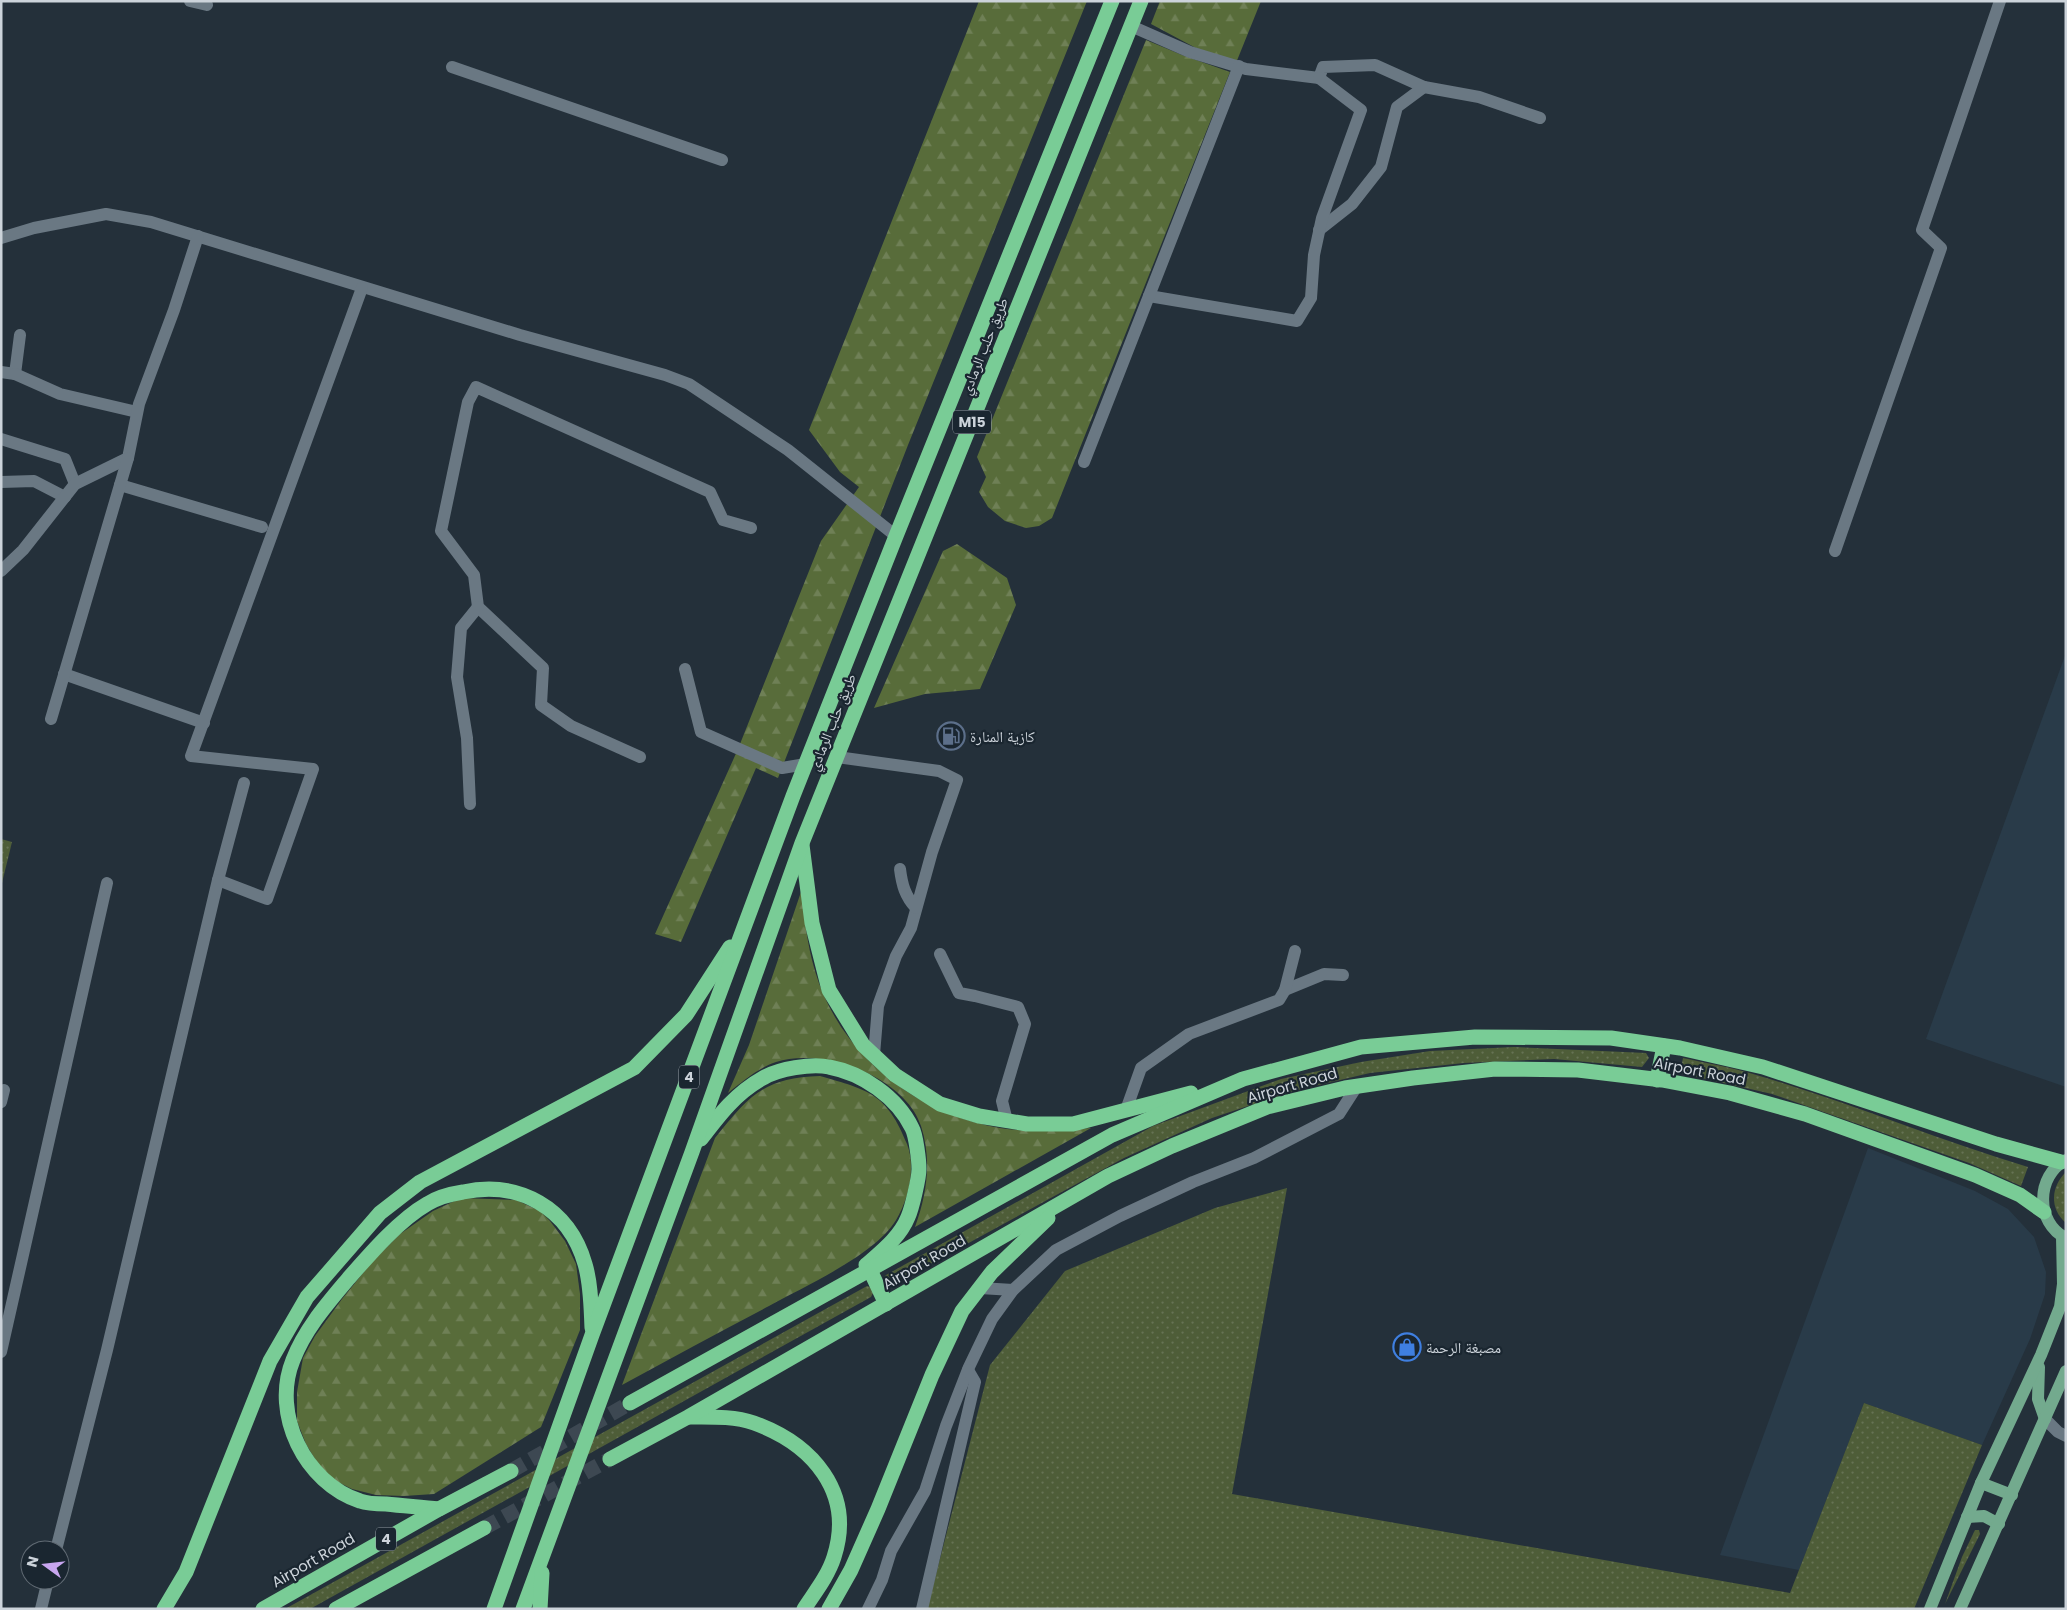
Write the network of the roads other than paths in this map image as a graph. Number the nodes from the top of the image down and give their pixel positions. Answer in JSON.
{"nodes":[{"id":1,"x":190,"y":1,"type":"edge"},
{"id":2,"x":1112,"y":1,"type":"edge"},
{"id":3,"x":1141,"y":1,"type":"edge"},
{"id":4,"x":2000,"y":1,"type":"edge"},
{"id":5,"x":207,"y":5,"type":"dead end"},
{"id":6,"x":1131,"y":26,"type":"junction"},
{"id":7,"x":1239,"y":66,"type":"junction"},
{"id":8,"x":452,"y":67,"type":"dead end"},
{"id":9,"x":1319,"y":78,"type":"junction"},
{"id":10,"x":1424,"y":86,"type":"junction"},
{"id":11,"x":1540,"y":118,"type":"dead end"},
{"id":12,"x":722,"y":160,"type":"dead end"},
{"id":13,"x":1320,"y":230,"type":"junction"},
{"id":14,"x":198,"y":236,"type":"junction"},
{"id":15,"x":1,"y":238,"type":"edge"},
{"id":16,"x":362,"y":288,"type":"junction"},
{"id":17,"x":1149,"y":296,"type":"junction"},
{"id":18,"x":20,"y":335,"type":"dead end"},
{"id":19,"x":1,"y":372,"type":"edge"},
{"id":20,"x":16,"y":374,"type":"junction"},
{"id":21,"x":137,"y":412,"type":"junction"},
{"id":22,"x":1,"y":439,"type":"edge"},
{"id":23,"x":128,"y":458,"type":"junction"},
{"id":24,"x":1084,"y":462,"type":"dead end"},
{"id":25,"x":1,"y":482,"type":"edge"},
{"id":26,"x":75,"y":484,"type":"junction"},
{"id":27,"x":120,"y":485,"type":"junction"},
{"id":28,"x":64,"y":497,"type":"junction"},
{"id":29,"x":262,"y":527,"type":"dead end"},
{"id":30,"x":751,"y":528,"type":"dead end"},
{"id":31,"x":893,"y":542,"type":"junction"},
{"id":32,"x":1835,"y":551,"type":"dead end"},
{"id":33,"x":1,"y":571,"type":"edge"},
{"id":34,"x":478,"y":607,"type":"junction"},
{"id":35,"x":685,"y":669,"type":"dead end"},
{"id":36,"x":64,"y":674,"type":"junction"},
{"id":37,"x":50,"y":719,"type":"dead end"},
{"id":38,"x":204,"y":723,"type":"junction"},
{"id":39,"x":640,"y":757,"type":"dead end"},
{"id":40,"x":836,"y":757,"type":"junction"},
{"id":41,"x":806,"y":764,"type":"junction"},
{"id":42,"x":244,"y":784,"type":"dead end"},
{"id":43,"x":793,"y":796,"type":"junction"},
{"id":44,"x":470,"y":804,"type":"dead end"},
{"id":45,"x":802,"y":843,"type":"junction"},
{"id":46,"x":900,"y":869,"type":"dead end"},
{"id":47,"x":218,"y":880,"type":"junction"},
{"id":48,"x":107,"y":883,"type":"dead end"},
{"id":49,"x":916,"y":908,"type":"junction"},
{"id":50,"x":1296,"y":951,"type":"dead end"},
{"id":51,"x":940,"y":954,"type":"dead end"},
{"id":52,"x":1343,"y":975,"type":"dead end"},
{"id":53,"x":1285,"y":990,"type":"junction"},
{"id":54,"x":1664,"y":1046,"type":"junction"},
{"id":55,"x":874,"y":1055,"type":"junction"},
{"id":56,"x":1243,"y":1079,"type":"junction"},
{"id":57,"x":1657,"y":1080,"type":"junction"},
{"id":58,"x":1357,"y":1086,"type":"junction"},
{"id":59,"x":1126,"y":1110,"type":"junction"},
{"id":60,"x":1006,"y":1121,"type":"junction"},
{"id":61,"x":692,"y":1152,"type":"junction"},
{"id":62,"x":2063,"y":1161,"type":"edge"},
{"id":63,"x":1064,"y":1202,"type":"junction"},
{"id":64,"x":2044,"y":1212,"type":"junction"},
{"id":65,"x":2064,"y":1238,"type":"edge"},
{"id":66,"x":870,"y":1270,"type":"junction"},
{"id":67,"x":846,"y":1284,"type":"junction"},
{"id":68,"x":980,"y":1288,"type":"junction"},
{"id":69,"x":1013,"y":1290,"type":"junction"},
{"id":70,"x":886,"y":1304,"type":"junction"},
{"id":71,"x":592,"y":1335,"type":"junction"},
{"id":72,"x":1,"y":1352,"type":"edge"},
{"id":73,"x":2041,"y":1355,"type":"junction"},
{"id":74,"x":968,"y":1370,"type":"junction"},
{"id":75,"x":2066,"y":1371,"type":"edge"},
{"id":76,"x":630,"y":1403,"type":"tunnel mouth"},
{"id":77,"x":688,"y":1417,"type":"junction"},
{"id":78,"x":2045,"y":1419,"type":"junction"},
{"id":79,"x":2066,"y":1436,"type":"edge"},
{"id":80,"x":610,"y":1460,"type":"tunnel mouth"},
{"id":81,"x":511,"y":1470,"type":"tunnel mouth"},
{"id":82,"x":1981,"y":1484,"type":"junction"},
{"id":83,"x":2012,"y":1495,"type":"junction"},
{"id":84,"x":439,"y":1509,"type":"junction"},
{"id":85,"x":1967,"y":1517,"type":"junction"},
{"id":86,"x":1999,"y":1524,"type":"junction"},
{"id":87,"x":484,"y":1528,"type":"tunnel mouth"},
{"id":88,"x":59,"y":1540,"type":"edge"},
{"id":89,"x":543,"y":1558,"type":"junction"},
{"id":90,"x":46,"y":1590,"type":"edge"},
{"id":91,"x":41,"y":1609,"type":"edge"},
{"id":92,"x":164,"y":1609,"type":"edge"},
{"id":93,"x":263,"y":1609,"type":"edge"},
{"id":94,"x":336,"y":1609,"type":"edge"},
{"id":95,"x":494,"y":1609,"type":"edge"},
{"id":96,"x":523,"y":1609,"type":"edge"},
{"id":97,"x":540,"y":1609,"type":"edge"},
{"id":98,"x":804,"y":1609,"type":"edge"},
{"id":99,"x":829,"y":1609,"type":"edge"},
{"id":100,"x":868,"y":1609,"type":"edge"},
{"id":101,"x":922,"y":1609,"type":"edge"},
{"id":102,"x":1930,"y":1609,"type":"edge"},
{"id":103,"x":1960,"y":1609,"type":"edge"}],
"edges":[{"from":1,"to":5,"type":"street"},
{"from":2,"to":31,"type":"highway","name":"طريق حلب الرمادي","number":"M15"},
{"from":3,"to":6,"type":"highway","name":"طريق حلب الرمادي","number":"M15"},
{"from":4,"to":32,"type":"street"},
{"from":6,"to":7,"type":"street"},
{"from":6,"to":40,"type":"highway","name":"طريق حلب الرمادي","number":"M15"},
{"from":7,"to":9,"type":"street"},
{"from":7,"to":17,"type":"street"},
{"from":8,"to":12,"type":"street"},
{"from":9,"to":10,"type":"street"},
{"from":9,"to":13,"type":"street"},
{"from":10,"to":11,"type":"street"},
{"from":10,"to":13,"type":"street"},
{"from":13,"to":17,"type":"street"},
{"from":14,"to":15,"type":"street"},
{"from":14,"to":16,"type":"street"},
{"from":14,"to":21,"type":"street"},
{"from":16,"to":31,"type":"street"},
{"from":16,"to":38,"type":"street"},
{"from":17,"to":24,"type":"street"},
{"from":18,"to":20,"type":"street"},
{"from":19,"to":20,"type":"street"},
{"from":20,"to":21,"type":"street"},
{"from":21,"to":23,"type":"street"},
{"from":22,"to":26,"type":"street"},
{"from":23,"to":26,"type":"street"},
{"from":23,"to":27,"type":"street"},
{"from":25,"to":28,"type":"street"},
{"from":26,"to":28,"type":"street"},
{"from":27,"to":29,"type":"street"},
{"from":27,"to":36,"type":"street"},
{"from":28,"to":33,"type":"street"},
{"from":30,"to":34,"type":"street"},
{"from":31,"to":41,"type":"highway","number":"4"},
{"from":34,"to":39,"type":"street"},
{"from":34,"to":44,"type":"street"},
{"from":35,"to":41,"type":"street"},
{"from":36,"to":37,"type":"street"},
{"from":36,"to":38,"type":"street"},
{"from":38,"to":47,"type":"street"},
{"from":40,"to":45,"type":"highway","name":"طريق حلب الرمادي","number":"M15"},
{"from":40,"to":49,"type":"street"},
{"from":41,"to":43,"type":"highway","number":"4"},
{"from":42,"to":47,"type":"street"},
{"from":43,"to":71,"type":"highway","number":"4"},
{"from":43,"to":92,"type":"highway"},
{"from":45,"to":55,"type":"highway"},
{"from":45,"to":61,"type":"highway","number":"4"},
{"from":46,"to":49,"type":"street"},
{"from":47,"to":88,"type":"street"},
{"from":48,"to":72,"type":"street"},
{"from":49,"to":55,"type":"street"},
{"from":50,"to":53,"type":"street"},
{"from":51,"to":60,"type":"street"},
{"from":52,"to":53,"type":"street"},
{"from":53,"to":59,"type":"street"},
{"from":54,"to":56,"type":"highway","name":"Airport Road"},
{"from":54,"to":57,"type":"highway"},
{"from":54,"to":62,"type":"highway","name":"Airport Road"},
{"from":55,"to":60,"type":"highway"},
{"from":56,"to":59,"type":"highway"},
{"from":56,"to":66,"type":"highway","name":"Airport Road"},
{"from":57,"to":58,"type":"highway","name":"Airport Road"},
{"from":57,"to":64,"type":"highway","name":"Airport Road"},
{"from":58,"to":63,"type":"highway","name":"Airport Road"},
{"from":58,"to":69,"type":"street"},
{"from":59,"to":60,"type":"highway"},
{"from":61,"to":67,"type":"highway"},
{"from":61,"to":89,"type":"highway","number":"4"},
{"from":62,"to":64,"type":"main road"},
{"from":63,"to":68,"type":"highway"},
{"from":63,"to":70,"type":"highway","name":"Airport Road"},
{"from":64,"to":65,"type":"main road"},
{"from":65,"to":73,"type":"main road"},
{"from":66,"to":67,"type":"highway","name":"Airport Road"},
{"from":66,"to":70,"type":"highway"},
{"from":67,"to":76,"type":"highway","name":"Airport Road"},
{"from":68,"to":69,"type":"street"},
{"from":68,"to":99,"type":"highway"},
{"from":69,"to":74,"type":"street"},
{"from":70,"to":77,"type":"highway","name":"Airport Road"},
{"from":71,"to":84,"type":"highway"},
{"from":71,"to":95,"type":"highway","number":"4"},
{"from":73,"to":78,"type":"main road"},
{"from":73,"to":82,"type":"main road"},
{"from":74,"to":100,"type":"street"},
{"from":74,"to":101,"type":"street"},
{"from":75,"to":78,"type":"main road"},
{"from":77,"to":80,"type":"highway","name":"Airport Road"},
{"from":77,"to":98,"type":"highway"},
{"from":78,"to":79,"type":"street"},
{"from":78,"to":83,"type":"main road"},
{"from":81,"to":84,"type":"highway","name":"Airport Road","number":"4"},
{"from":82,"to":83,"type":"main road"},
{"from":82,"to":85,"type":"main road"},
{"from":83,"to":86,"type":"main road"},
{"from":84,"to":93,"type":"highway","name":"Airport Road","number":"4"},
{"from":85,"to":86,"type":"main road"},
{"from":85,"to":102,"type":"main road"},
{"from":86,"to":103,"type":"main road"},
{"from":87,"to":94,"type":"highway","number":"4"},
{"from":89,"to":96,"type":"highway","number":"4"},
{"from":89,"to":97,"type":"highway"},
{"from":90,"to":91,"type":"street"}]}
